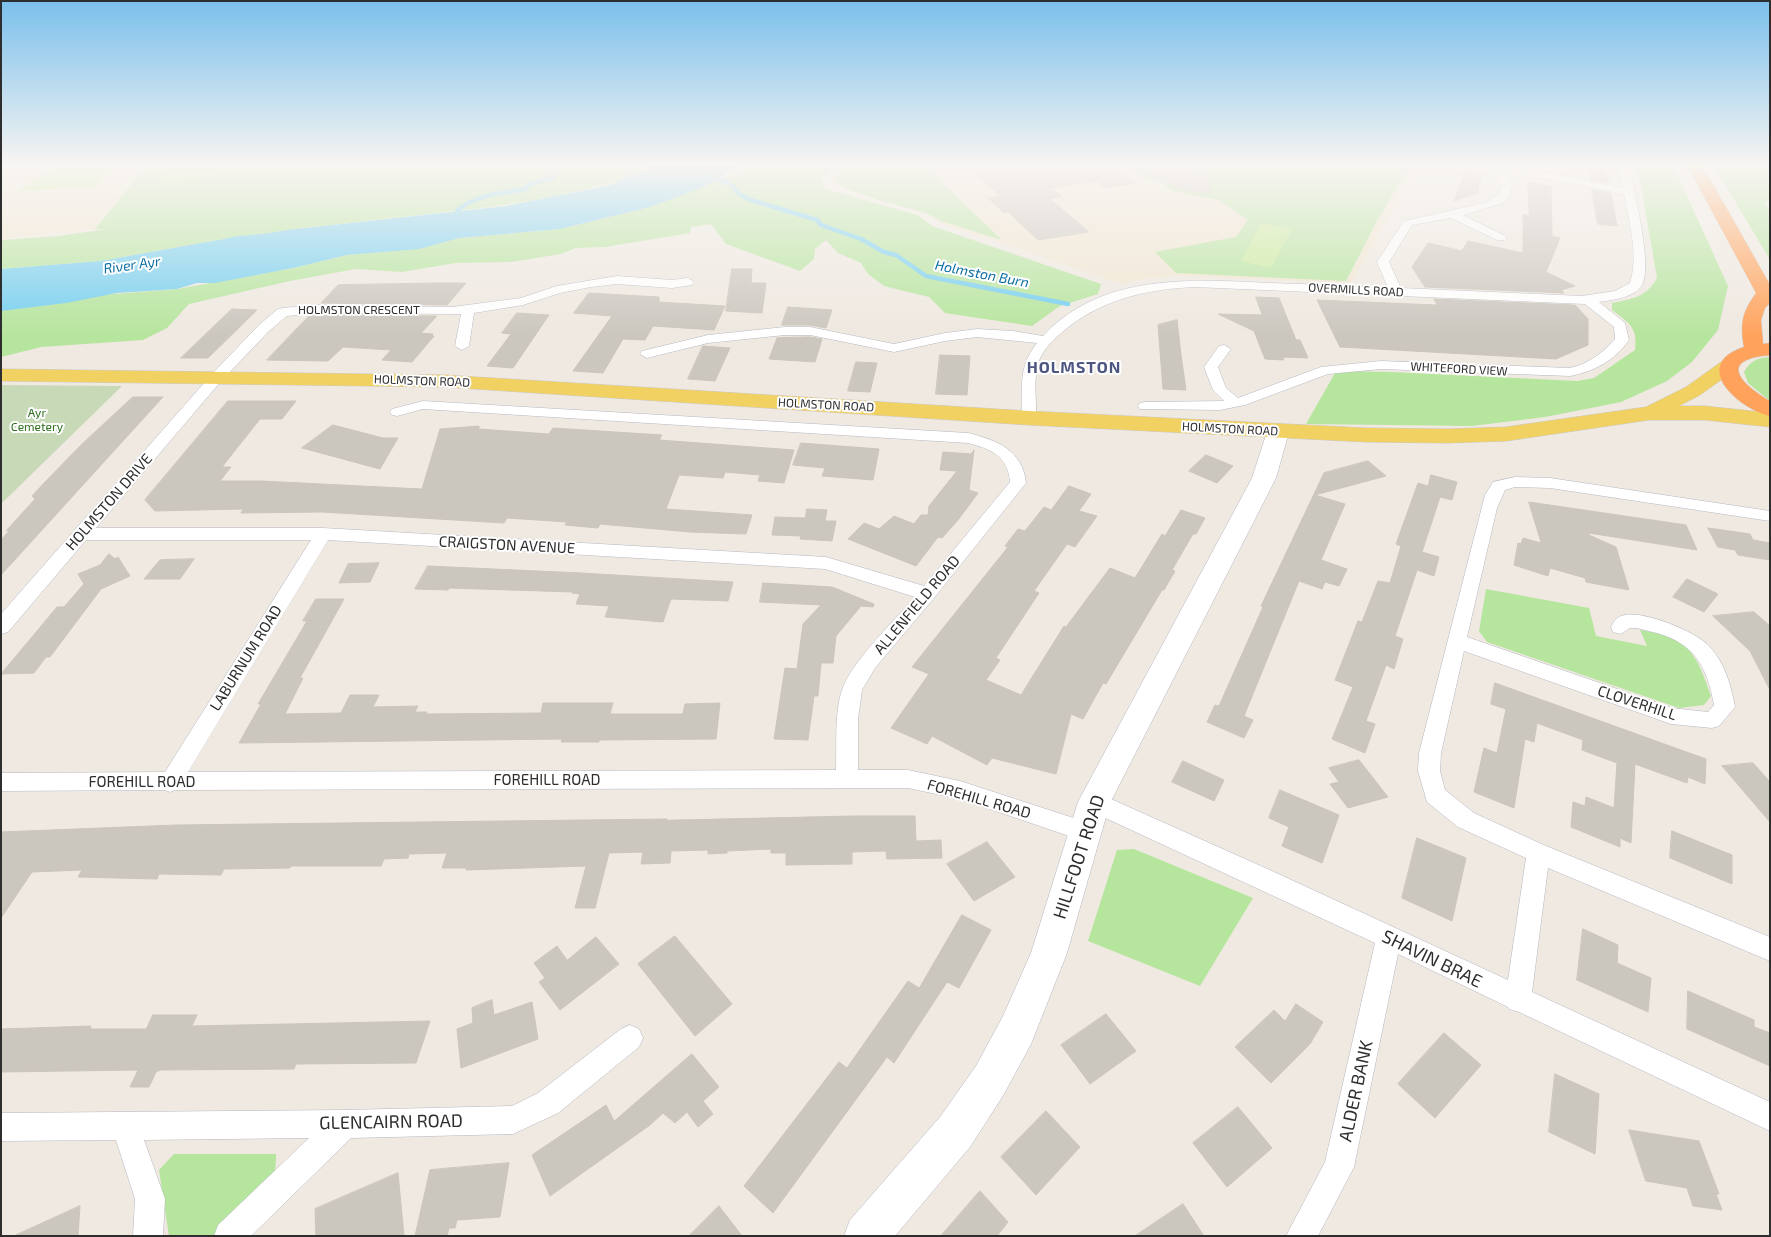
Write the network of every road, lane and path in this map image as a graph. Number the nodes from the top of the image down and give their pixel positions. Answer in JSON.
{"nodes":[{"id":1,"x":1418,"y":221,"type":"edge"},
{"id":2,"x":1465,"y":221,"type":"edge"},
{"id":3,"x":1633,"y":221,"type":"edge"},
{"id":4,"x":1726,"y":221,"type":"edge"},
{"id":5,"x":1480,"y":228,"type":"junction"},
{"id":6,"x":1466,"y":231,"type":"dead end"},
{"id":7,"x":1501,"y":238,"type":"dead end"},
{"id":8,"x":688,"y":282,"type":"dead end"},
{"id":9,"x":1396,"y":292,"type":"junction"},
{"id":10,"x":1768,"y":295,"type":"edge"},
{"id":11,"x":1589,"y":300,"type":"junction"},
{"id":12,"x":468,"y":310,"type":"junction"},
{"id":13,"x":1046,"y":340,"type":"junction"},
{"id":14,"x":462,"y":346,"type":"dead end"},
{"id":15,"x":1224,"y":349,"type":"dead end"},
{"id":16,"x":1762,"y":349,"type":"edge"},
{"id":17,"x":647,"y":354,"type":"dead end"},
{"id":18,"x":1728,"y":366,"type":"junction"},
{"id":19,"x":1,"y":375,"type":"edge"},
{"id":20,"x":217,"y":377,"type":"junction"},
{"id":21,"x":677,"y":396,"type":"junction"},
{"id":22,"x":1236,"y":403,"type":"junction"},
{"id":23,"x":1145,"y":406,"type":"dead end"},
{"id":24,"x":1770,"y":410,"type":"edge"},
{"id":25,"x":397,"y":412,"type":"dead end"},
{"id":26,"x":1649,"y":413,"type":"junction"},
{"id":27,"x":1029,"y":418,"type":"junction"},
{"id":28,"x":666,"y":419,"type":"junction"},
{"id":29,"x":1770,"y":420,"type":"edge"},
{"id":30,"x":1278,"y":432,"type":"junction"},
{"id":31,"x":1002,"y":452,"type":"joint"},
{"id":32,"x":1770,"y":516,"type":"edge"},
{"id":33,"x":82,"y":534,"type":"junction"},
{"id":34,"x":323,"y":534,"type":"junction"},
{"id":35,"x":928,"y":594,"type":"junction"},
{"id":36,"x":1,"y":627,"type":"edge"},
{"id":37,"x":1620,"y":627,"type":"dead end"},
{"id":38,"x":1457,"y":641,"type":"junction"},
{"id":39,"x":846,"y":778,"type":"junction"},
{"id":40,"x":1,"y":782,"type":"edge"},
{"id":41,"x":170,"y":783,"type":"junction"},
{"id":42,"x":1089,"y":817,"type":"junction"},
{"id":43,"x":1538,"y":853,"type":"junction"},
{"id":44,"x":1389,"y":938,"type":"junction"},
{"id":45,"x":1770,"y":949,"type":"edge"},
{"id":46,"x":1518,"y":1000,"type":"junction"},
{"id":47,"x":630,"y":1038,"type":"dead end"},
{"id":48,"x":1770,"y":1117,"type":"edge"},
{"id":49,"x":345,"y":1124,"type":"junction"},
{"id":50,"x":125,"y":1126,"type":"junction"},
{"id":51,"x":1,"y":1127,"type":"edge"},
{"id":52,"x":150,"y":1199,"type":"joint"},
{"id":53,"x":148,"y":1236,"type":"edge"},
{"id":54,"x":229,"y":1236,"type":"edge"},
{"id":55,"x":866,"y":1236,"type":"edge"},
{"id":56,"x":1301,"y":1236,"type":"edge"}],
"edges":[{"from":1,"to":9,"type":"street"},
{"from":2,"to":5,"type":"street"},
{"from":3,"to":11,"type":"street","name":"OVERMILLS ROAD"},
{"from":4,"to":10,"type":"highway"},
{"from":5,"to":6,"type":"street"},
{"from":5,"to":7,"type":"street"},
{"from":8,"to":12,"type":"street","name":"HOLMSTON CRESCENT"},
{"from":9,"to":11,"type":"street","name":"OVERMILLS ROAD"},
{"from":9,"to":13,"type":"street","name":"OVERMILLS ROAD"},
{"from":10,"to":16,"type":"highway"},
{"from":11,"to":22,"type":"street","name":"WHITEFORD VIEW"},
{"from":12,"to":14,"type":"street"},
{"from":12,"to":20,"type":"street","name":"HOLMSTON CRESCENT"},
{"from":13,"to":17,"type":"street"},
{"from":13,"to":27,"type":"street","name":"OVERMILLS ROAD"},
{"from":15,"to":22,"type":"street"},
{"from":16,"to":18,"type":"highway"},
{"from":18,"to":24,"type":"highway"},
{"from":18,"to":26,"type":"main road"},
{"from":19,"to":20,"type":"main road","name":"HOLMSTON ROAD"},
{"from":20,"to":21,"type":"main road","name":"HOLMSTON ROAD"},
{"from":20,"to":33,"type":"street","name":"HOLMSTON DRIVE"},
{"from":21,"to":27,"type":"main road","name":"HOLMSTON ROAD"},
{"from":21,"to":28,"type":"street"},
{"from":22,"to":23,"type":"street","name":"WHITEFORD VIEW"},
{"from":25,"to":28,"type":"street","name":"HOLMSTON ROAD"},
{"from":26,"to":29,"type":"main road"},
{"from":26,"to":30,"type":"main road","name":"HOLMSTON ROAD"},
{"from":27,"to":30,"type":"main road","name":"HOLMSTON ROAD"},
{"from":28,"to":31,"type":"street","name":"HOLMSTON ROAD"},
{"from":30,"to":42,"type":"street","name":"HILLFOOT ROAD"},
{"from":31,"to":35,"type":"street","name":"ALLENFIELD ROAD"},
{"from":32,"to":38,"type":"street"},
{"from":33,"to":34,"type":"street","name":"CRAIGSTON AVENUE"},
{"from":33,"to":36,"type":"street","name":"HOLMSTON DRIVE"},
{"from":34,"to":35,"type":"street","name":"CRAIGSTON AVENUE"},
{"from":34,"to":41,"type":"street","name":"LABURNUM ROAD"},
{"from":35,"to":39,"type":"street","name":"ALLENFIELD ROAD"},
{"from":37,"to":38,"type":"street","name":"CLOVERHILL"},
{"from":38,"to":43,"type":"street"},
{"from":39,"to":41,"type":"street","name":"FOREHILL ROAD"},
{"from":39,"to":42,"type":"street","name":"FOREHILL ROAD"},
{"from":40,"to":41,"type":"street","name":"FOREHILL ROAD"},
{"from":42,"to":44,"type":"street","name":"SHAVIN BRAE"},
{"from":42,"to":55,"type":"street","name":"HILLFOOT ROAD"},
{"from":43,"to":45,"type":"street"},
{"from":43,"to":46,"type":"street"},
{"from":44,"to":46,"type":"street","name":"SHAVIN BRAE"},
{"from":44,"to":56,"type":"street","name":"ALDER BANK"},
{"from":46,"to":48,"type":"street","name":"SHAVIN BRAE"},
{"from":47,"to":49,"type":"street","name":"GLENCAIRN ROAD"},
{"from":49,"to":50,"type":"street","name":"GLENCAIRN ROAD"},
{"from":49,"to":54,"type":"street"},
{"from":50,"to":51,"type":"street","name":"GLENCAIRN ROAD"},
{"from":50,"to":52,"type":"street"},
{"from":52,"to":53,"type":"street"}]}
